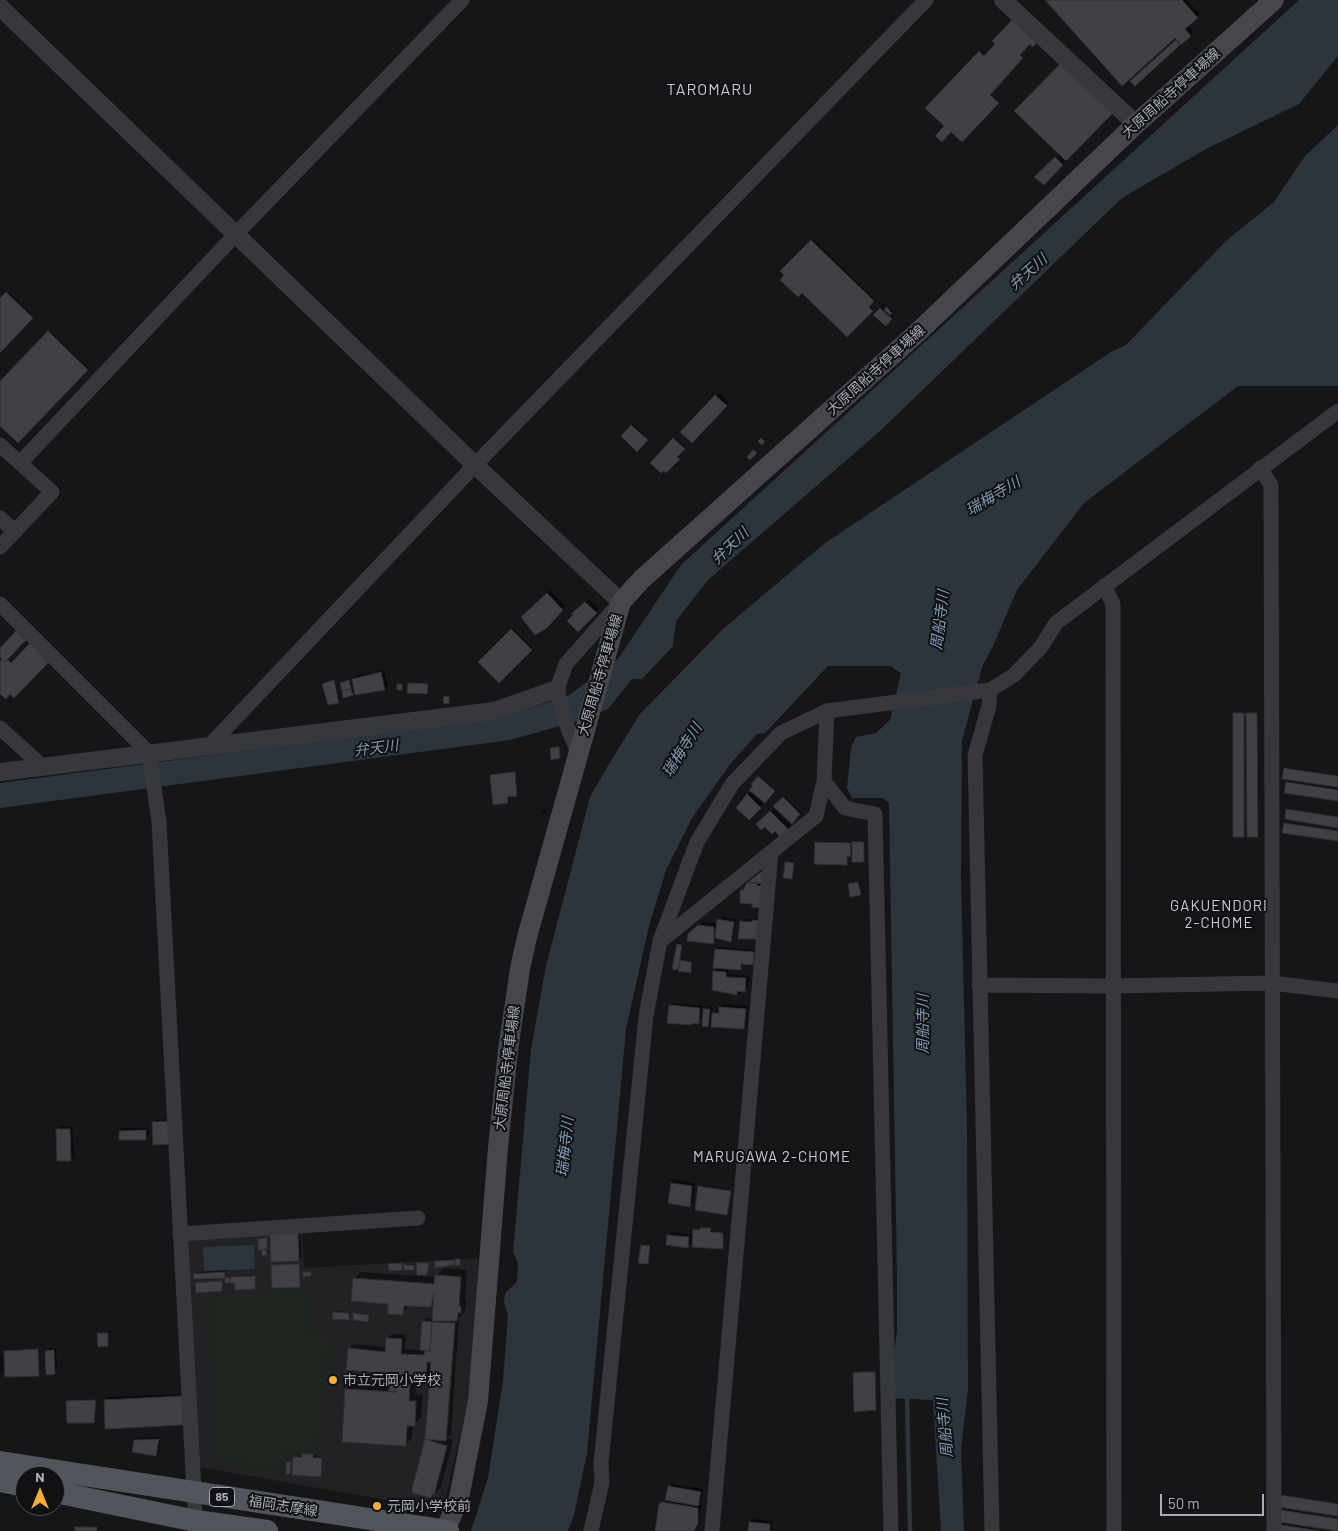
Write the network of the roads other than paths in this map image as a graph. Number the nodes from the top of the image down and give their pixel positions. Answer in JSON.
{"nodes":[{"id":1,"x":462,"y":0,"type":"edge"},
{"id":2,"x":926,"y":0,"type":"edge"},
{"id":3,"x":1003,"y":0,"type":"edge"},
{"id":4,"x":1274,"y":0,"type":"edge"},
{"id":5,"x":0,"y":7,"type":"edge"},
{"id":6,"x":1136,"y":124,"type":"junction"},
{"id":7,"x":236,"y":234,"type":"junction"},
{"id":8,"x":1338,"y":411,"type":"edge"},
{"id":9,"x":0,"y":445,"type":"edge"},
{"id":10,"x":20,"y":463,"type":"junction"},
{"id":11,"x":475,"y":465,"type":"junction"},
{"id":12,"x":1260,"y":468,"type":"junction"},
{"id":13,"x":0,"y":518,"type":"edge"},
{"id":14,"x":15,"y":532,"type":"junction"},
{"id":15,"x":0,"y":547,"type":"edge"},
{"id":16,"x":1104,"y":586,"type":"junction"},
{"id":17,"x":621,"y":602,"type":"junction"},
{"id":18,"x":0,"y":604,"type":"edge"},
{"id":19,"x":557,"y":689,"type":"junction"},
{"id":20,"x":990,"y":690,"type":"junction"},
{"id":21,"x":827,"y":710,"type":"junction"},
{"id":22,"x":0,"y":728,"type":"edge"},
{"id":23,"x":209,"y":746,"type":"junction"},
{"id":24,"x":578,"y":752,"type":"junction"},
{"id":25,"x":149,"y":753,"type":"junction"},
{"id":26,"x":42,"y":766,"type":"junction"},
{"id":27,"x":0,"y":772,"type":"edge"},
{"id":28,"x":824,"y":782,"type":"junction"},
{"id":29,"x":771,"y":852,"type":"junction"},
{"id":30,"x":660,"y":941,"type":"junction"},
{"id":31,"x":1272,"y":983,"type":"junction"},
{"id":32,"x":979,"y":985,"type":"junction"},
{"id":33,"x":1111,"y":986,"type":"junction"},
{"id":34,"x":1338,"y":991,"type":"edge"},
{"id":35,"x":418,"y":1218,"type":"dead end"},
{"id":36,"x":180,"y":1234,"type":"junction"},
{"id":37,"x":0,"y":1462,"type":"edge"},
{"id":38,"x":0,"y":1481,"type":"edge"},
{"id":39,"x":15,"y":1484,"type":"edge"},
{"id":40,"x":194,"y":1492,"type":"junction"},
{"id":41,"x":65,"y":1494,"type":"edge"},
{"id":42,"x":196,"y":1526,"type":"edge"},
{"id":43,"x":267,"y":1531,"type":"edge"},
{"id":44,"x":446,"y":1531,"type":"edge"},
{"id":45,"x":591,"y":1531,"type":"edge"},
{"id":46,"x":712,"y":1531,"type":"edge"},
{"id":47,"x":891,"y":1531,"type":"edge"},
{"id":48,"x":992,"y":1531,"type":"edge"},
{"id":49,"x":1114,"y":1531,"type":"edge"},
{"id":50,"x":1274,"y":1531,"type":"edge"}],
"edges":[{"from":1,"to":7,"type":"street"},
{"from":2,"to":11,"type":"street"},
{"from":3,"to":6,"type":"street"},
{"from":4,"to":6,"type":"main road","name":"大原周船寺停車場線"},
{"from":5,"to":7,"type":"street"},
{"from":6,"to":17,"type":"main road","name":"大原周船寺停車場線"},
{"from":7,"to":10,"type":"street"},
{"from":7,"to":11,"type":"street"},
{"from":8,"to":12,"type":"street"},
{"from":9,"to":10,"type":"street"},
{"from":10,"to":14,"type":"street"},
{"from":11,"to":17,"type":"street"},
{"from":11,"to":23,"type":"street"},
{"from":12,"to":16,"type":"street"},
{"from":12,"to":31,"type":"street"},
{"from":13,"to":14,"type":"street"},
{"from":14,"to":15,"type":"street"},
{"from":16,"to":20,"type":"street"},
{"from":16,"to":33,"type":"street"},
{"from":17,"to":19,"type":"street"},
{"from":17,"to":24,"type":"main road","name":"大原周船寺停車場線"},
{"from":18,"to":25,"type":"street"},
{"from":19,"to":23,"type":"street"},
{"from":19,"to":24,"type":"street"},
{"from":20,"to":21,"type":"street"},
{"from":20,"to":32,"type":"street"},
{"from":21,"to":28,"type":"street"},
{"from":21,"to":30,"type":"street"},
{"from":22,"to":26,"type":"street"},
{"from":23,"to":25,"type":"street"},
{"from":24,"to":44,"type":"main road","name":"大原周船寺停車場線"},
{"from":25,"to":26,"type":"street"},
{"from":25,"to":36,"type":"street"},
{"from":26,"to":27,"type":"street"},
{"from":28,"to":29,"type":"street"},
{"from":28,"to":47,"type":"street"},
{"from":29,"to":30,"type":"street"},
{"from":29,"to":46,"type":"street"},
{"from":30,"to":45,"type":"street"},
{"from":31,"to":33,"type":"street"},
{"from":31,"to":34,"type":"street"},
{"from":31,"to":50,"type":"street"},
{"from":32,"to":33,"type":"street"},
{"from":32,"to":48,"type":"street"},
{"from":33,"to":49,"type":"street"},
{"from":35,"to":36,"type":"street"},
{"from":36,"to":40,"type":"street"},
{"from":37,"to":40,"type":"main road","name":"福岡志摩線","number":"85"},
{"from":38,"to":39,"type":"main road"},
{"from":40,"to":42,"type":"street"},
{"from":40,"to":44,"type":"main road","name":"福岡志摩線","number":"85"},
{"from":41,"to":42,"type":"main road","name":"福岡志摩線","number":"85"},
{"from":42,"to":43,"type":"main road","name":"福岡志摩線","number":"85"}]}
